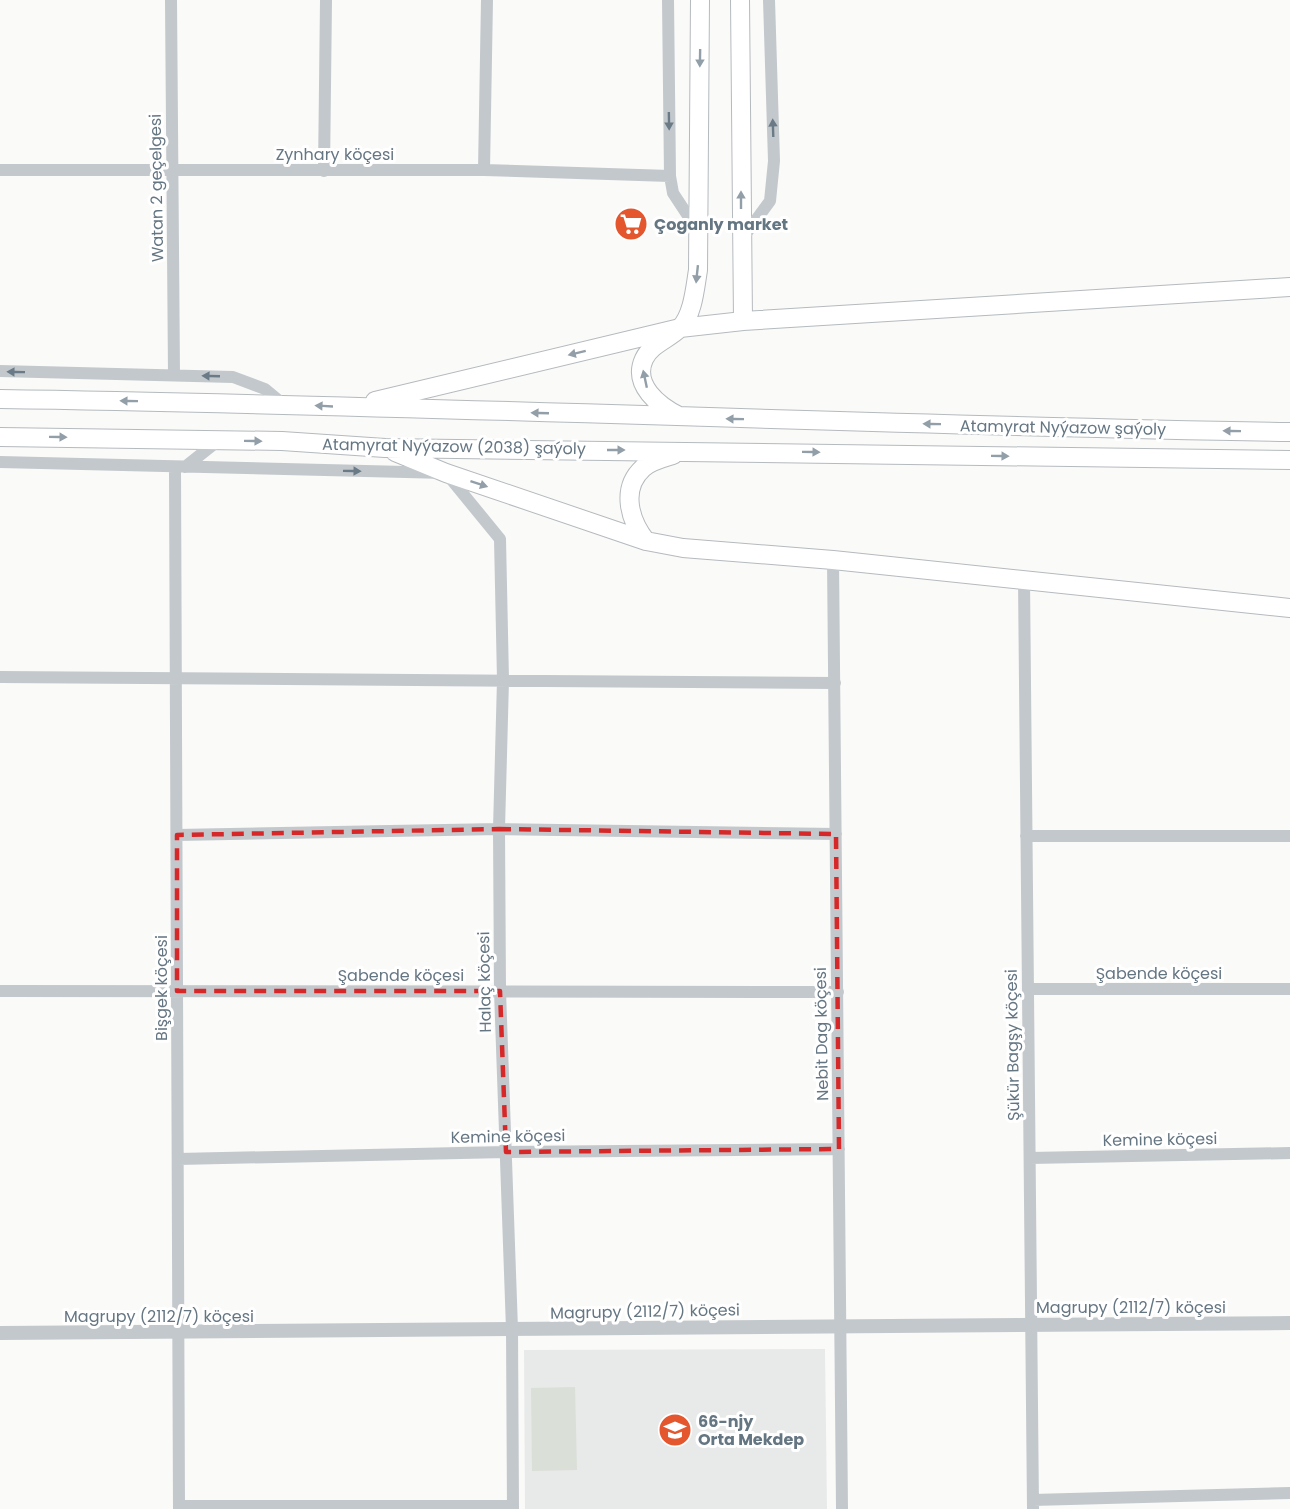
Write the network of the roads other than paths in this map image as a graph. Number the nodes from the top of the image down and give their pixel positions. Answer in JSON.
{"nodes":[{"id":1,"x":171,"y":0,"type":"edge"},
{"id":2,"x":326,"y":0,"type":"edge"},
{"id":3,"x":487,"y":0,"type":"edge"},
{"id":4,"x":668,"y":0,"type":"edge"},
{"id":5,"x":700,"y":0,"type":"edge"},
{"id":6,"x":740,"y":0,"type":"edge"},
{"id":7,"x":769,"y":0,"type":"edge"},
{"id":8,"x":0,"y":170,"type":"edge"},
{"id":9,"x":484,"y":170,"type":"junction"},
{"id":10,"x":172,"y":171,"type":"junction"},
{"id":11,"x":324,"y":171,"type":"junction"},
{"id":12,"x":670,"y":176,"type":"junction"},
{"id":13,"x":698,"y":231,"type":"junction"},
{"id":14,"x":742,"y":240,"type":"junction"},
{"id":15,"x":1290,"y":287,"type":"edge"},
{"id":16,"x":743,"y":321,"type":"junction"},
{"id":17,"x":680,"y":328,"type":"junction"},
{"id":18,"x":0,"y":372,"type":"edge"},
{"id":19,"x":174,"y":375,"type":"junction"},
{"id":20,"x":0,"y":399,"type":"edge"},
{"id":21,"x":283,"y":404,"type":"junction"},
{"id":22,"x":350,"y":407,"type":"junction"},
{"id":23,"x":683,"y":418,"type":"junction"},
{"id":24,"x":835,"y":422,"type":"joint"},
{"id":25,"x":1290,"y":432,"type":"edge"},
{"id":26,"x":0,"y":437,"type":"edge"},
{"id":27,"x":219,"y":440,"type":"junction"},
{"id":28,"x":386,"y":448,"type":"junction"},
{"id":29,"x":686,"y":450,"type":"junction"},
{"id":30,"x":836,"y":452,"type":"joint"},
{"id":31,"x":1290,"y":460,"type":"edge"},
{"id":32,"x":0,"y":462,"type":"edge"},
{"id":33,"x":180,"y":467,"type":"junction"},
{"id":34,"x":446,"y":473,"type":"junction"},
{"id":35,"x":646,"y":541,"type":"junction"},
{"id":36,"x":833,"y":560,"type":"junction"},
{"id":37,"x":1024,"y":580,"type":"junction"},
{"id":38,"x":1290,"y":608,"type":"edge"},
{"id":39,"x":0,"y":677,"type":"edge"},
{"id":40,"x":176,"y":677,"type":"junction"},
{"id":41,"x":503,"y":680,"type":"junction"},
{"id":42,"x":834,"y":683,"type":"junction"},
{"id":43,"x":498,"y":829,"type":"junction"},
{"id":44,"x":836,"y":834,"type":"junction"},
{"id":45,"x":177,"y":835,"type":"junction"},
{"id":46,"x":1026,"y":836,"type":"junction"},
{"id":47,"x":1290,"y":836,"type":"edge"},
{"id":48,"x":1028,"y":989,"type":"junction"},
{"id":49,"x":1290,"y":989,"type":"edge"},
{"id":50,"x":0,"y":991,"type":"edge"},
{"id":51,"x":177,"y":991,"type":"junction"},
{"id":52,"x":500,"y":991,"type":"junction"},
{"id":53,"x":837,"y":992,"type":"junction"},
{"id":54,"x":839,"y":1149,"type":"junction"},
{"id":55,"x":506,"y":1152,"type":"junction"},
{"id":56,"x":1290,"y":1153,"type":"edge"},
{"id":57,"x":1030,"y":1158,"type":"junction"},
{"id":58,"x":178,"y":1159,"type":"junction"},
{"id":59,"x":1290,"y":1323,"type":"edge"},
{"id":60,"x":1032,"y":1324,"type":"junction"},
{"id":61,"x":841,"y":1325,"type":"junction"},
{"id":62,"x":512,"y":1329,"type":"junction"},
{"id":63,"x":0,"y":1333,"type":"edge"},
{"id":64,"x":178,"y":1333,"type":"junction"},
{"id":65,"x":1290,"y":1492,"type":"edge"},
{"id":66,"x":1033,"y":1504,"type":"edge"},
{"id":67,"x":179,"y":1508,"type":"edge"},
{"id":68,"x":513,"y":1508,"type":"edge"},
{"id":69,"x":842,"y":1509,"type":"edge"}],
"edges":[{"from":1,"to":10,"type":"street","name":"Watan 2 geçelgesi"},
{"from":2,"to":11,"type":"street"},
{"from":3,"to":9,"type":"street"},
{"from":4,"to":12,"type":"street","one_way":true},
{"from":5,"to":13,"type":"main road","one_way":true},
{"from":14,"to":6,"type":"main road","one_way":true},
{"from":14,"to":7,"type":"street","one_way":true},
{"from":8,"to":10,"type":"street","name":"Zynhary köçesi"},
{"from":9,"to":11,"type":"street","name":"Zynhary köçesi"},
{"from":9,"to":12,"type":"street","name":"Zynhary köçesi"},
{"from":10,"to":11,"type":"street","name":"Zynhary köçesi"},
{"from":10,"to":19,"type":"street","name":"Watan 2 geçelgesi"},
{"from":12,"to":13,"type":"street"},
{"from":13,"to":17,"type":"main road","one_way":true},
{"from":14,"to":16,"type":"main road"},
{"from":15,"to":16,"type":"main road"},
{"from":16,"to":17,"type":"main road"},
{"from":17,"to":22,"type":"main road","one_way":true},
{"from":23,"to":17,"type":"main road","one_way":true},
{"from":19,"to":18,"type":"street","one_way":true},
{"from":21,"to":19,"type":"street","one_way":true},
{"from":21,"to":20,"type":"main road","name":"Atamyrat Nyýazow (2038) şaýoly","one_way":true},
{"from":22,"to":21,"type":"main road","name":"Atamyrat Nyýazow (2038) şaýoly","one_way":true},
{"from":23,"to":22,"type":"main road","name":"Atamyrat Nyýazow (2038) şaýoly","one_way":true},
{"from":24,"to":23,"type":"main road","name":"Atamyrat Nyýazow (2038) şaýoly","one_way":true},
{"from":25,"to":24,"type":"main road","name":"Atamyrat Nyýazow şaýoly","one_way":true},
{"from":26,"to":27,"type":"main road","name":"Atamyrat Nyýazow (2038) şaýoly","one_way":true},
{"from":27,"to":28,"type":"main road","name":"Atamyrat Nyýazow (2038) şaýoly","one_way":true},
{"from":27,"to":33,"type":"street"},
{"from":28,"to":29,"type":"main road","name":"Atamyrat Nyýazow (2038) şaýoly","one_way":true},
{"from":28,"to":34,"type":"main road"},
{"from":29,"to":30,"type":"main road","name":"Atamyrat Nyýazow (2038) şaýoly","one_way":true},
{"from":29,"to":35,"type":"main road"},
{"from":30,"to":31,"type":"main road","name":"Atamyrat Nyýazow şaýoly","one_way":true},
{"from":32,"to":33,"type":"street"},
{"from":33,"to":34,"type":"street","one_way":true},
{"from":33,"to":40,"type":"street","name":"Bişgek köçesi"},
{"from":34,"to":35,"type":"main road","one_way":true},
{"from":34,"to":41,"type":"street","name":"Halaç köçesi"},
{"from":35,"to":36,"type":"main road"},
{"from":36,"to":37,"type":"main road"},
{"from":36,"to":42,"type":"street","name":"Nebit Dag köçesi"},
{"from":37,"to":38,"type":"main road"},
{"from":37,"to":46,"type":"street","name":"Şükür Bagşy köçesi"},
{"from":39,"to":40,"type":"street"},
{"from":40,"to":41,"type":"street"},
{"from":40,"to":45,"type":"street","name":"Bişgek köçesi"},
{"from":41,"to":42,"type":"street"},
{"from":41,"to":43,"type":"street","name":"Halaç köçesi"},
{"from":42,"to":44,"type":"street","name":"Nebit Dag köçesi"},
{"from":43,"to":44,"type":"street"},
{"from":43,"to":45,"type":"street"},
{"from":43,"to":52,"type":"street","name":"Halaç köçesi"},
{"from":44,"to":53,"type":"street","name":"Nebit Dag köçesi"},
{"from":45,"to":51,"type":"street","name":"Bişgek köçesi"},
{"from":46,"to":47,"type":"street"},
{"from":46,"to":48,"type":"street","name":"Şükür Bagşy köçesi"},
{"from":48,"to":49,"type":"street","name":"Şabende köçesi"},
{"from":48,"to":57,"type":"street","name":"Şükür Bagşy köçesi"},
{"from":50,"to":51,"type":"street","name":"Şabende köçesi"},
{"from":51,"to":52,"type":"street","name":"Şabende köçesi"},
{"from":51,"to":58,"type":"street","name":"Bişgek köçesi"},
{"from":52,"to":53,"type":"street","name":"Şabende köçesi"},
{"from":52,"to":55,"type":"street","name":"Halaç köçesi"},
{"from":53,"to":54,"type":"street","name":"Nebit Dag köçesi"},
{"from":54,"to":55,"type":"street","name":"Kemine köçesi"},
{"from":54,"to":61,"type":"street","name":"Nebit Dag köçesi"},
{"from":55,"to":58,"type":"street","name":"Kemine köçesi"},
{"from":55,"to":62,"type":"street","name":"Halaç köçesi"},
{"from":56,"to":57,"type":"street","name":"Kemine köçesi"},
{"from":57,"to":60,"type":"street","name":"Şükür Bagşy köçesi"},
{"from":58,"to":64,"type":"street","name":"Bişgek köçesi"},
{"from":59,"to":60,"type":"street","name":"Magrupy (2112/7) köçesi"},
{"from":60,"to":61,"type":"street","name":"Magrupy (2112/7) köçesi"},
{"from":60,"to":66,"type":"street","name":"Şükür Bagşy köçesi"},
{"from":61,"to":62,"type":"street","name":"Magrupy (2112/7) köçesi"},
{"from":61,"to":69,"type":"street","name":"Nebit Dag köçesi"},
{"from":62,"to":64,"type":"street","name":"Magrupy (2112/7) köçesi"},
{"from":62,"to":68,"type":"street","name":"Halaç köçesi"},
{"from":63,"to":64,"type":"street","name":"Magrupy (2112/7) köçesi"},
{"from":64,"to":67,"type":"street","name":"Bişgek köçesi"},
{"from":65,"to":66,"type":"street"},
{"from":67,"to":68,"type":"street"}]}
